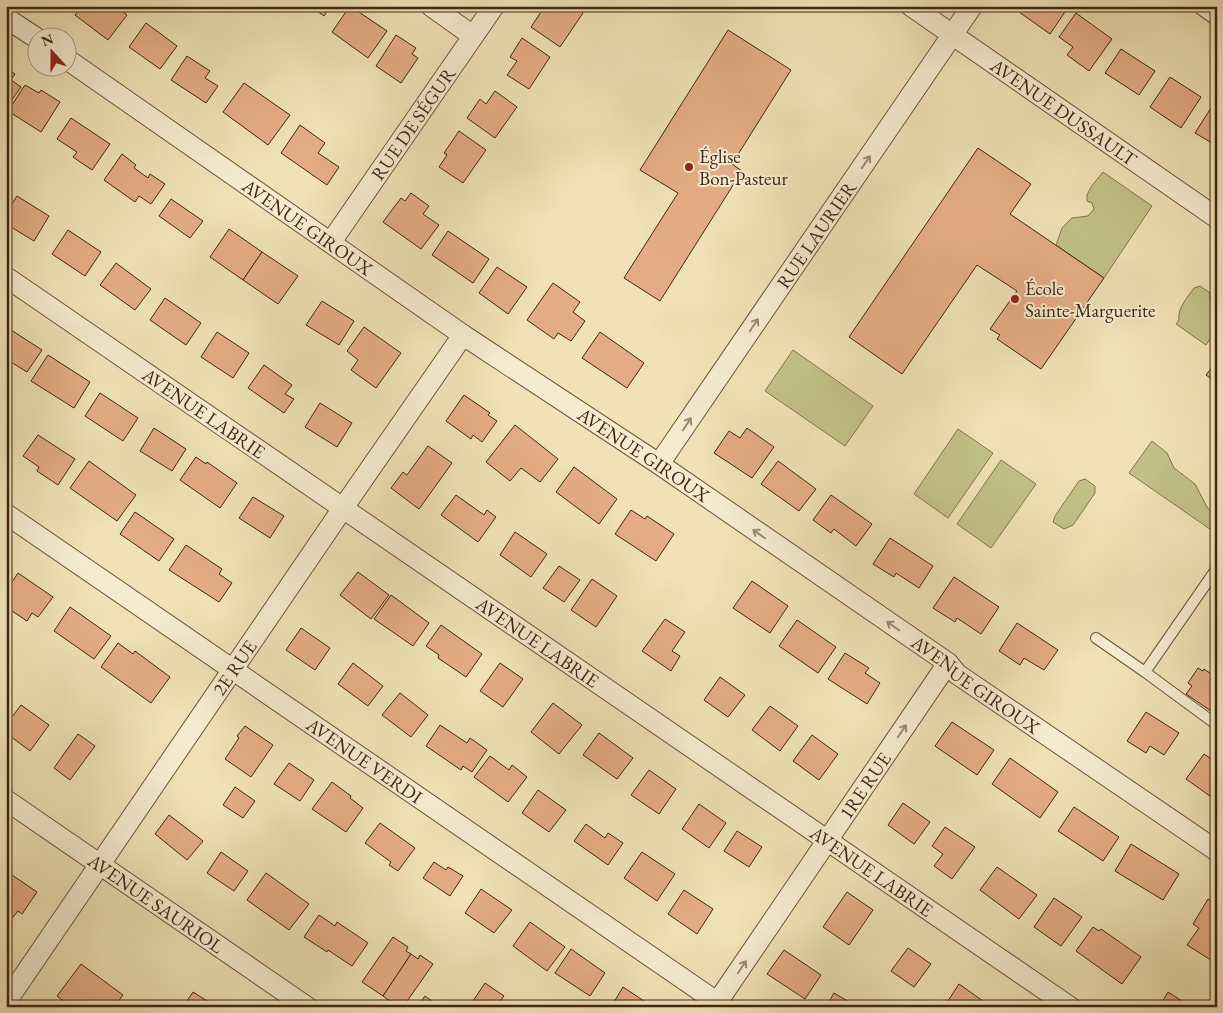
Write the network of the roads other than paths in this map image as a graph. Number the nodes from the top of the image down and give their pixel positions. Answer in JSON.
{"nodes":[{"id":1,"x":431,"y":6,"type":"edge"},
{"id":2,"x":494,"y":6,"type":"edge"},
{"id":3,"x":911,"y":6,"type":"edge"},
{"id":4,"x":972,"y":6,"type":"edge"},
{"id":5,"x":1196,"y":6,"type":"edge"},
{"id":6,"x":6,"y":18,"type":"edge"},
{"id":7,"x":1217,"y":21,"type":"edge"},
{"id":8,"x":28,"y":32,"type":"edge"},
{"id":9,"x":952,"y":35,"type":"junction"},
{"id":10,"x":473,"y":36,"type":"junction"},
{"id":11,"x":78,"y":67,"type":"edge"},
{"id":12,"x":1217,"y":218,"type":"edge"},
{"id":13,"x":331,"y":242,"type":"junction"},
{"id":14,"x":6,"y":277,"type":"edge"},
{"id":15,"x":463,"y":335,"type":"junction"},
{"id":16,"x":659,"y":464,"type":"junction"},
{"id":17,"x":343,"y":508,"type":"junction"},
{"id":18,"x":6,"y":514,"type":"edge"},
{"id":19,"x":1217,"y":568,"type":"edge"},
{"id":20,"x":1096,"y":638,"type":"dead end"},
{"id":21,"x":948,"y":663,"type":"junction"},
{"id":22,"x":234,"y":669,"type":"junction"},
{"id":23,"x":1145,"y":672,"type":"junction"},
{"id":24,"x":1217,"y":725,"type":"edge"},
{"id":25,"x":6,"y":800,"type":"edge"},
{"id":26,"x":828,"y":841,"type":"junction"},
{"id":27,"x":1217,"y":852,"type":"edge"},
{"id":28,"x":100,"y":864,"type":"junction"},
{"id":29,"x":6,"y":1002,"type":"edge"},
{"id":30,"x":718,"y":1005,"type":"edge"},
{"id":31,"x":307,"y":1007,"type":"edge"},
{"id":32,"x":1070,"y":1007,"type":"edge"}],
"edges":[{"from":1,"to":10,"type":"street"},
{"from":2,"to":10,"type":"street","name":"RUE DE SÉGUR"},
{"from":3,"to":9,"type":"street","name":"AVENUE DUSSAULT"},
{"from":4,"to":9,"type":"street","name":"RUE LAURIER"},
{"from":5,"to":7,"type":"lane"},
{"from":6,"to":8,"type":"street"},
{"from":9,"to":12,"type":"street","name":"AVENUE DUSSAULT"},
{"from":16,"to":9,"type":"street","name":"RUE LAURIER","one_way":true},
{"from":10,"to":13,"type":"street","name":"RUE DE SÉGUR"},
{"from":11,"to":13,"type":"street","name":"AVENUE GIROUX"},
{"from":13,"to":15,"type":"street","name":"AVENUE GIROUX"},
{"from":14,"to":17,"type":"street","name":"AVENUE LABRIE"},
{"from":15,"to":16,"type":"street","name":"AVENUE GIROUX"},
{"from":15,"to":17,"type":"street","name":"2E RUE"},
{"from":21,"to":16,"type":"street","name":"AVENUE GIROUX","one_way":true},
{"from":17,"to":22,"type":"street","name":"2E RUE"},
{"from":17,"to":26,"type":"street","name":"AVENUE LABRIE"},
{"from":18,"to":22,"type":"street","name":"AVENUE VERDI"},
{"from":19,"to":23,"type":"lane"},
{"from":20,"to":23,"type":"lane"},
{"from":26,"to":21,"type":"street","name":"1RE RUE","one_way":true},
{"from":21,"to":27,"type":"street","name":"AVENUE GIROUX"},
{"from":22,"to":28,"type":"street","name":"2E RUE"},
{"from":22,"to":30,"type":"street","name":"AVENUE VERDI"},
{"from":23,"to":24,"type":"lane"},
{"from":25,"to":28,"type":"street","name":"AVENUE SAURIOL"},
{"from":30,"to":26,"type":"street","name":"1RE RUE","one_way":true},
{"from":26,"to":32,"type":"street","name":"AVENUE LABRIE"},
{"from":28,"to":29,"type":"street","name":"2E RUE"},
{"from":28,"to":31,"type":"street","name":"AVENUE SAURIOL"}]}
